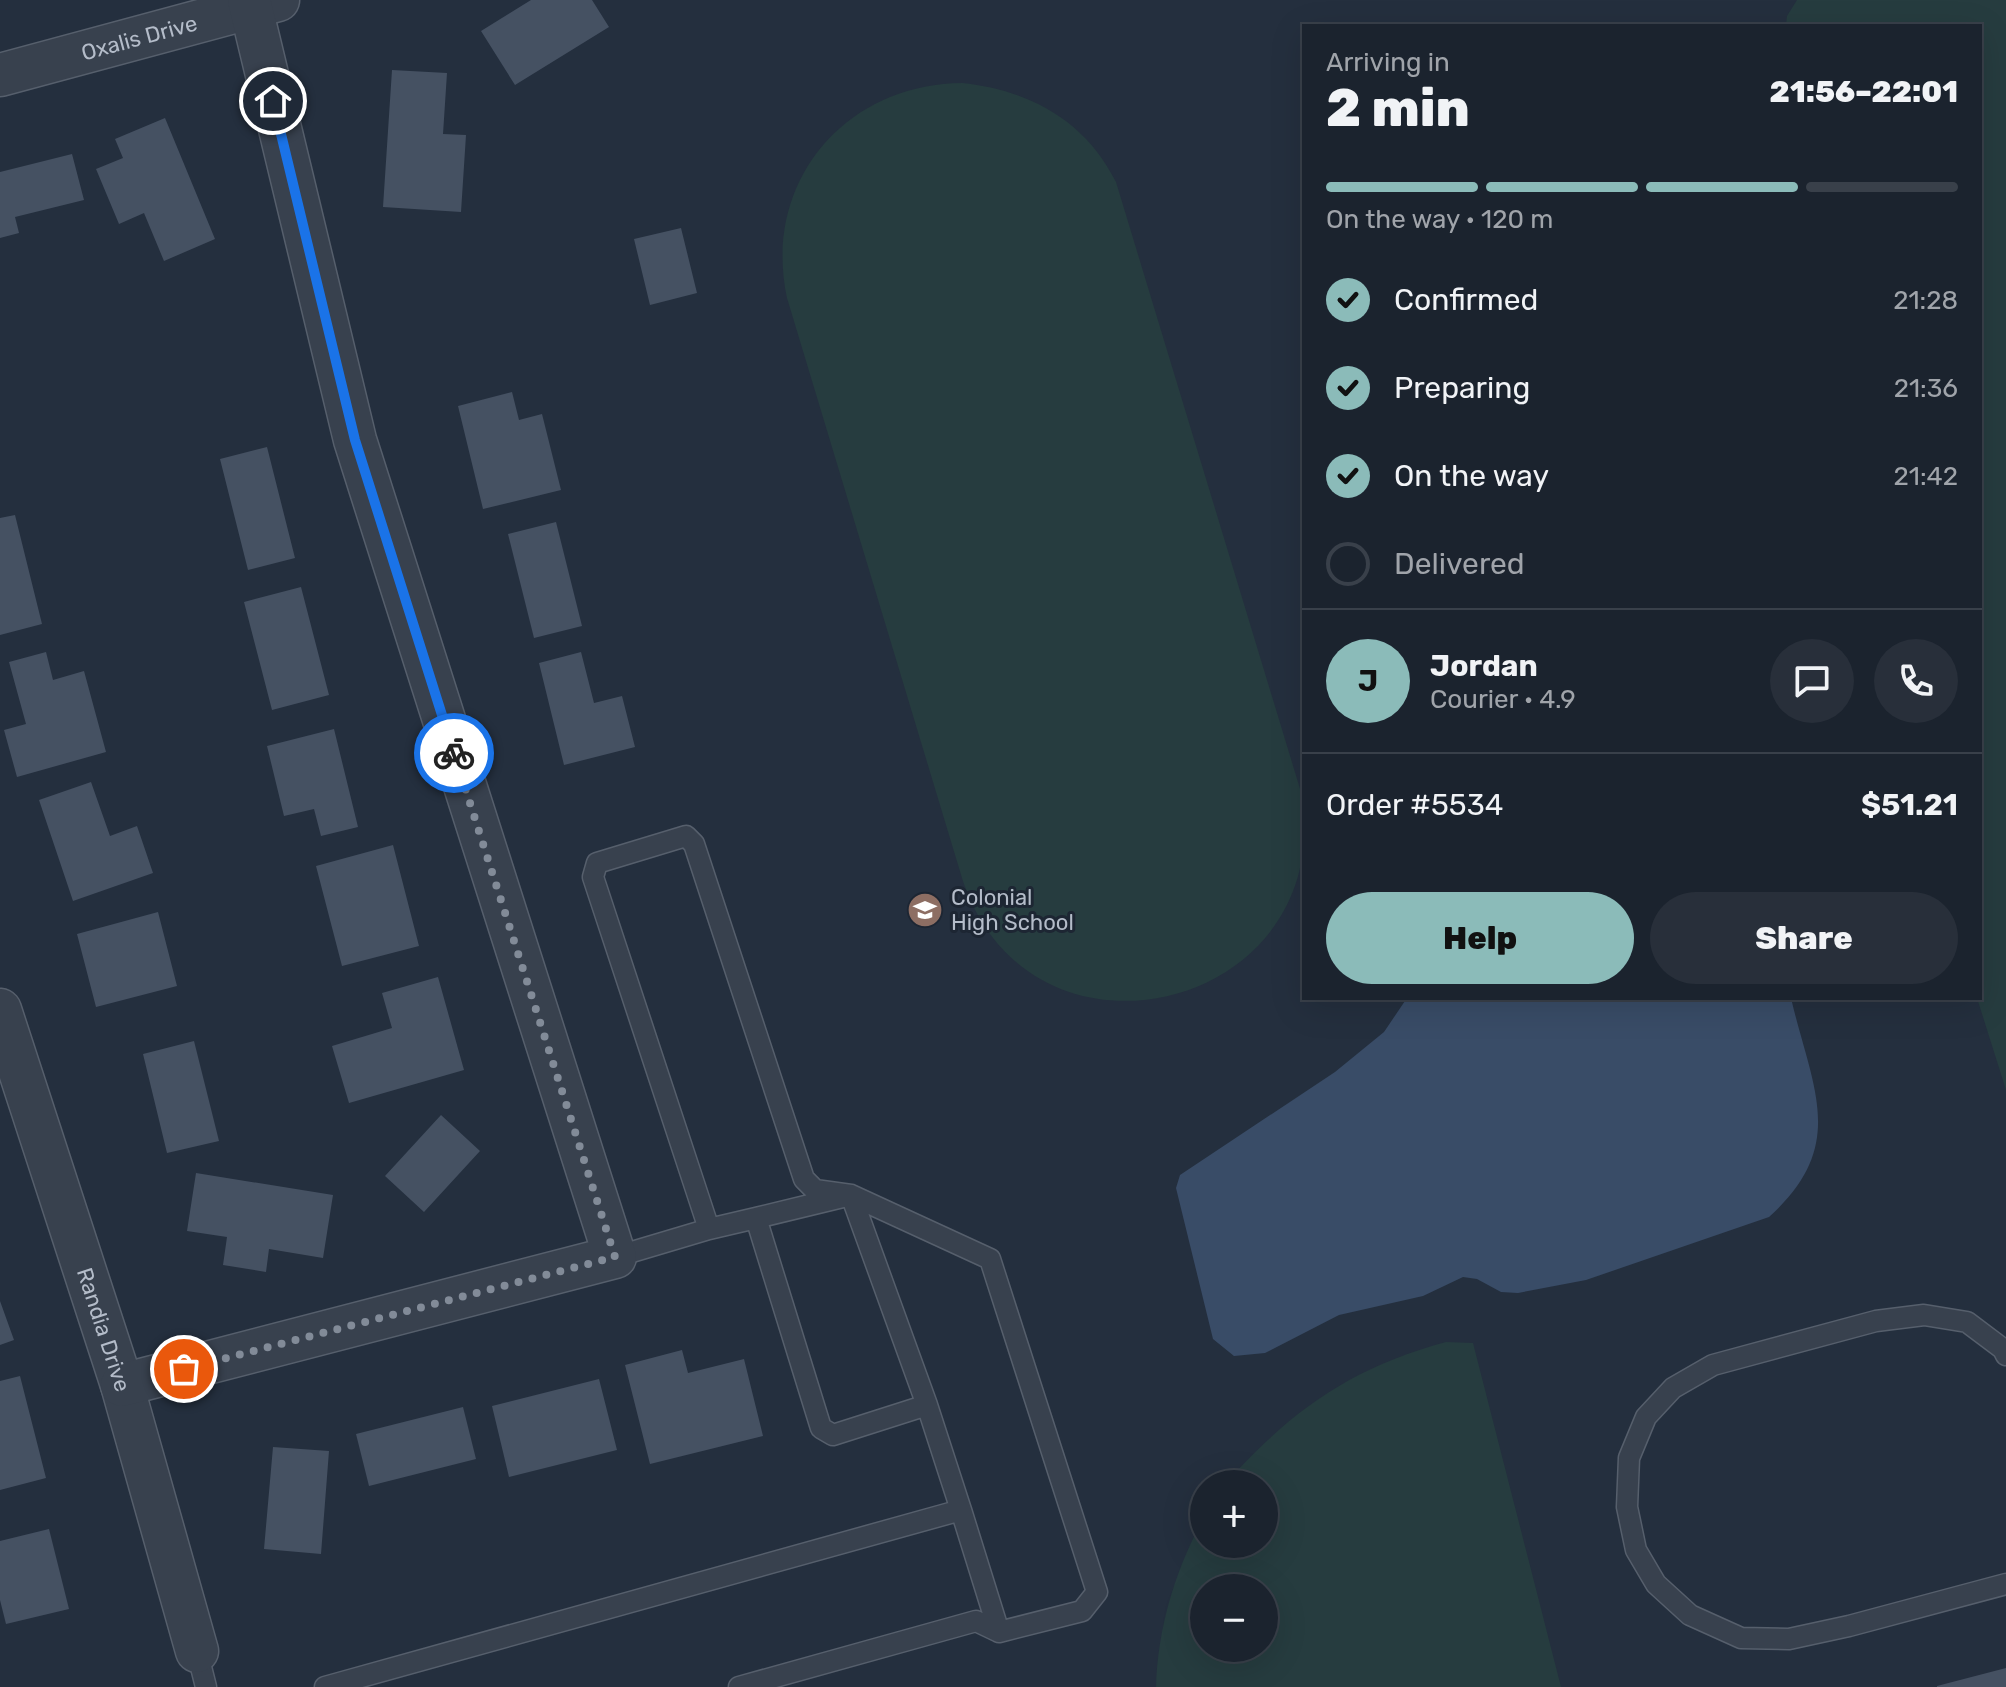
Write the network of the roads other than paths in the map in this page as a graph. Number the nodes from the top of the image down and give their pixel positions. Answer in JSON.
{"nodes":[{"id":1,"x":260,"y":3,"type":"edge"},
{"id":2,"x":0,"y":75,"type":"edge"},
{"id":3,"x":0,"y":1010,"type":"edge"},
{"id":4,"x":851,"y":1195,"type":"junction"},
{"id":5,"x":756,"y":1218,"type":"junction"},
{"id":6,"x":709,"y":1229,"type":"junction"},
{"id":7,"x":615,"y":1257,"type":"junction"},
{"id":8,"x":2006,"y":1355,"type":"edge"},
{"id":9,"x":122,"y":1385,"type":"junction"},
{"id":10,"x":927,"y":1405,"type":"junction"},
{"id":11,"x":961,"y":1510,"type":"junction"},
{"id":12,"x":2006,"y":1584,"type":"edge"},
{"id":13,"x":999,"y":1632,"type":"junction"},
{"id":14,"x":202,"y":1669,"type":"edge"},
{"id":15,"x":325,"y":1687,"type":"edge"},
{"id":16,"x":739,"y":1687,"type":"edge"}],
"edges":[{"from":1,"to":2,"type":"street","name":"Oxalis Drive"},
{"from":1,"to":7,"type":"street"},
{"from":3,"to":9,"type":"street","name":"Randia Drive"},
{"from":4,"to":5,"type":"lane"},
{"from":4,"to":6,"type":"lane"},
{"from":4,"to":10,"type":"lane"},
{"from":4,"to":13,"type":"lane"},
{"from":5,"to":6,"type":"lane"},
{"from":5,"to":10,"type":"lane"},
{"from":6,"to":7,"type":"lane"},
{"from":7,"to":9,"type":"street"},
{"from":8,"to":12,"type":"lane"},
{"from":9,"to":14,"type":"street","name":"Randia Drive"},
{"from":10,"to":11,"type":"lane"},
{"from":11,"to":13,"type":"lane"},
{"from":11,"to":15,"type":"lane"},
{"from":13,"to":16,"type":"lane"}]}
